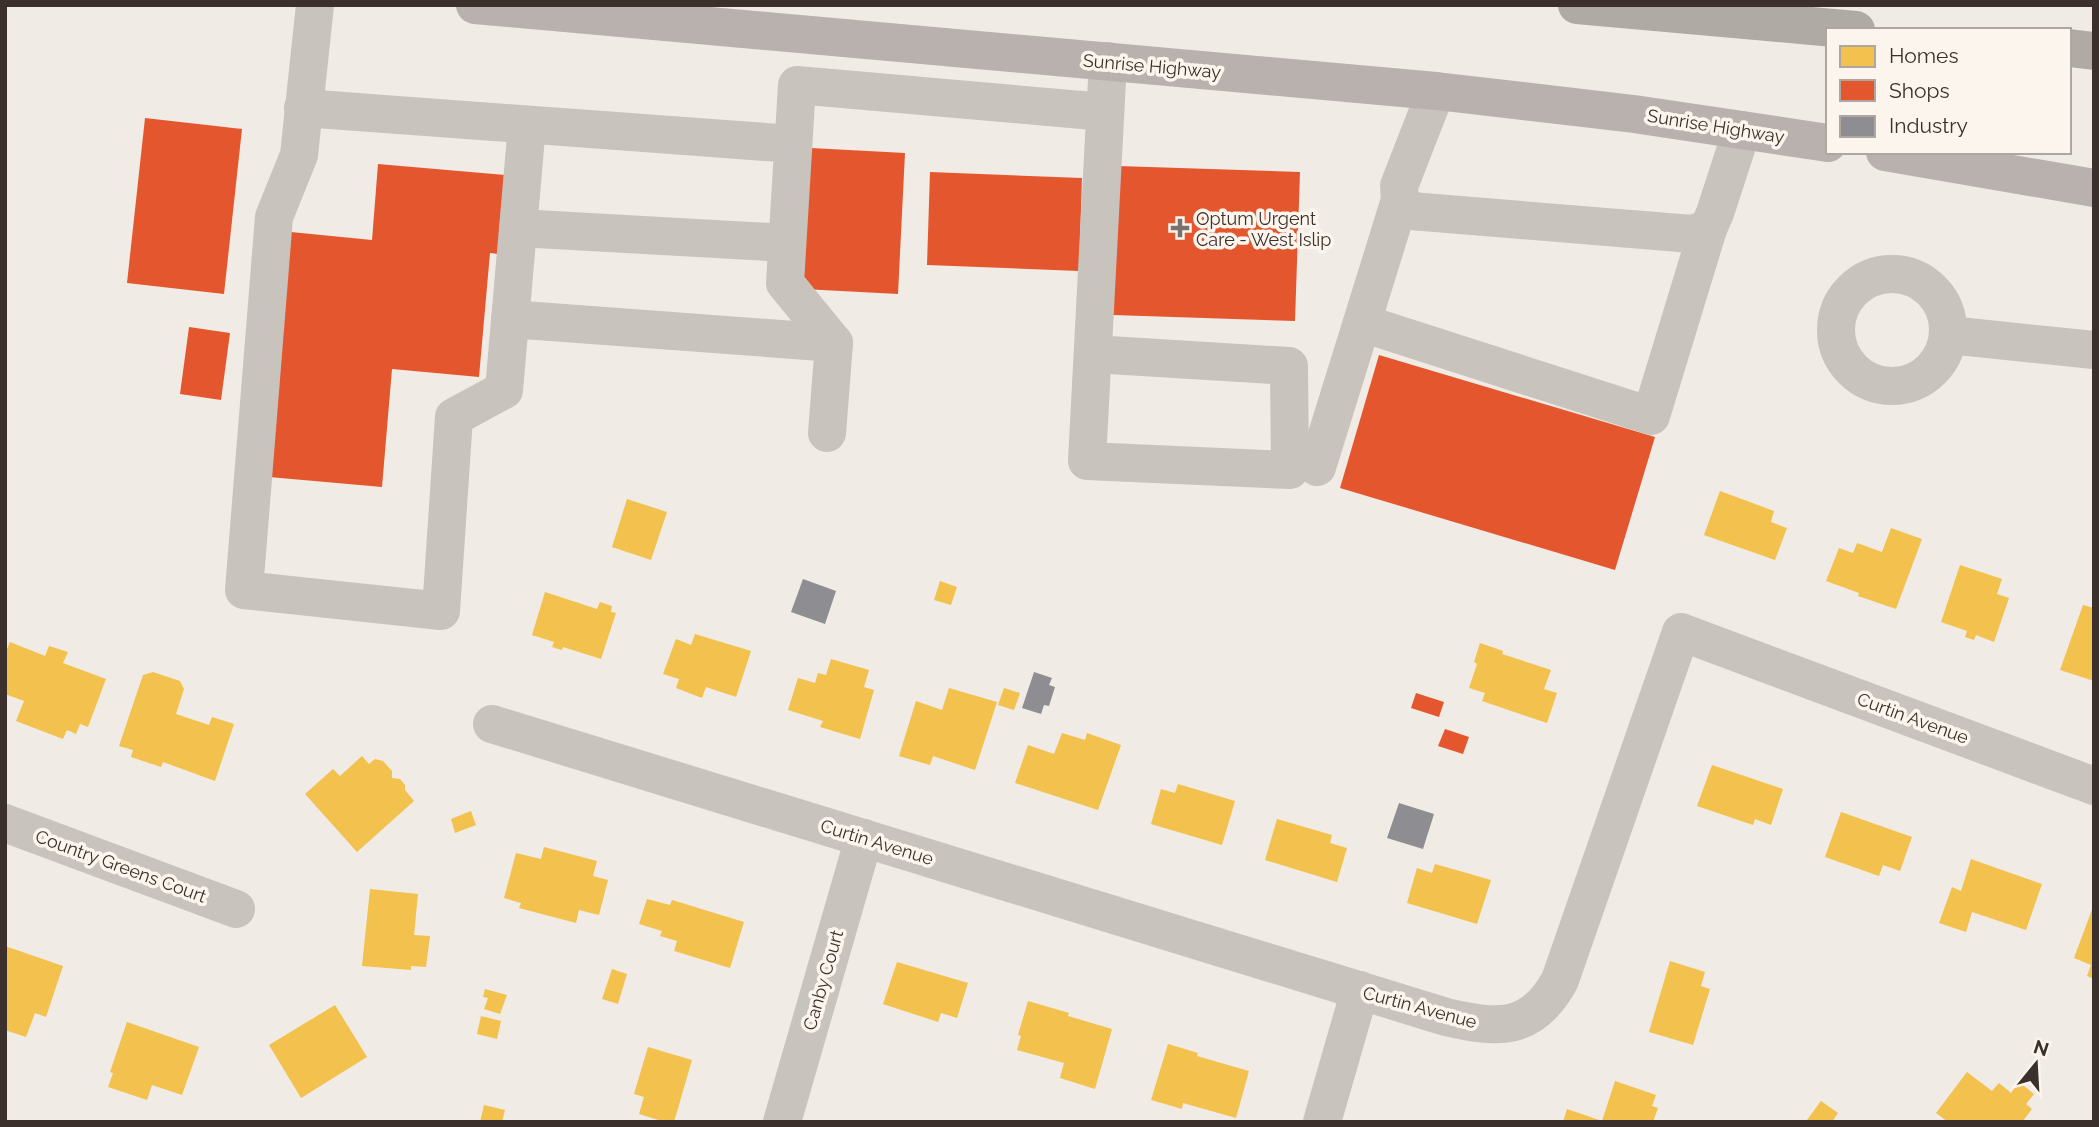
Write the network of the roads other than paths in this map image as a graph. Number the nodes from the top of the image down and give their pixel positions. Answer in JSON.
{"nodes":[{"id":1,"x":316,"y":5,"type":"edge"},
{"id":2,"x":475,"y":5,"type":"edge"},
{"id":3,"x":1577,"y":5,"type":"edge"},
{"id":4,"x":1834,"y":28,"type":"edge"},
{"id":5,"x":801,"y":34,"type":"junction"},
{"id":6,"x":2071,"y":48,"type":"edge"},
{"id":7,"x":2094,"y":51,"type":"edge"},
{"id":8,"x":1108,"y":61,"type":"junction"},
{"id":9,"x":797,"y":85,"type":"junction"},
{"id":10,"x":1437,"y":91,"type":"junction"},
{"id":11,"x":303,"y":108,"type":"junction"},
{"id":12,"x":1105,"y":113,"type":"junction"},
{"id":13,"x":527,"y":125,"type":"junction"},
{"id":14,"x":1742,"y":130,"type":"junction"},
{"id":15,"x":1826,"y":143,"type":"edge"},
{"id":16,"x":793,"y":144,"type":"junction"},
{"id":17,"x":1897,"y":154,"type":"edge"},
{"id":18,"x":2094,"y":188,"type":"edge"},
{"id":19,"x":1400,"y":200,"type":"junction"},
{"id":20,"x":518,"y":228,"type":"junction"},
{"id":21,"x":1707,"y":229,"type":"junction"},
{"id":22,"x":787,"y":243,"type":"junction"},
{"id":23,"x":510,"y":318,"type":"junction"},
{"id":24,"x":1362,"y":323,"type":"junction"},
{"id":25,"x":1949,"y":335,"type":"dead end"},
{"id":26,"x":834,"y":344,"type":"junction"},
{"id":27,"x":2094,"y":349,"type":"edge"},
{"id":28,"x":1093,"y":355,"type":"junction"},
{"id":29,"x":827,"y":433,"type":"dead end"},
{"id":30,"x":1303,"y":469,"type":"junction"},
{"id":31,"x":492,"y":724,"type":"dead end"},
{"id":32,"x":2094,"y":786,"type":"edge"},
{"id":33,"x":5,"y":824,"type":"edge"},
{"id":34,"x":864,"y":838,"type":"junction"},
{"id":35,"x":236,"y":909,"type":"dead end"},
{"id":36,"x":1360,"y":990,"type":"junction"},
{"id":37,"x":782,"y":1122,"type":"edge"},
{"id":38,"x":1322,"y":1122,"type":"edge"}],
"edges":[{"from":1,"to":11,"type":"street"},
{"from":2,"to":5,"type":"main road","name":"Sunrise Highway"},
{"from":3,"to":4,"type":"highway"},
{"from":5,"to":8,"type":"main road","name":"Sunrise Highway"},
{"from":5,"to":9,"type":"street"},
{"from":6,"to":7,"type":"highway"},
{"from":8,"to":10,"type":"main road","name":"Sunrise Highway"},
{"from":8,"to":12,"type":"street"},
{"from":9,"to":12,"type":"street"},
{"from":9,"to":16,"type":"street"},
{"from":10,"to":14,"type":"main road","name":"Sunrise Highway"},
{"from":10,"to":19,"type":"street"},
{"from":11,"to":13,"type":"street"},
{"from":11,"to":23,"type":"street"},
{"from":12,"to":28,"type":"street"},
{"from":13,"to":16,"type":"street"},
{"from":13,"to":20,"type":"street"},
{"from":14,"to":15,"type":"main road","name":"Sunrise Highway"},
{"from":14,"to":21,"type":"street"},
{"from":16,"to":22,"type":"street"},
{"from":17,"to":18,"type":"main road"},
{"from":19,"to":21,"type":"street"},
{"from":19,"to":24,"type":"street"},
{"from":20,"to":22,"type":"street"},
{"from":20,"to":23,"type":"street"},
{"from":21,"to":24,"type":"street"},
{"from":22,"to":26,"type":"street"},
{"from":23,"to":26,"type":"street"},
{"from":24,"to":30,"type":"street"},
{"from":25,"to":27,"type":"street"},
{"from":26,"to":29,"type":"street"},
{"from":28,"to":30,"type":"street"},
{"from":28,"to":30,"type":"street"},
{"from":31,"to":34,"type":"street","name":"Curtin Avenue"},
{"from":32,"to":36,"type":"street","name":"Curtin Avenue"},
{"from":33,"to":35,"type":"street","name":"Country Greens Court"},
{"from":34,"to":36,"type":"street","name":"Curtin Avenue"},
{"from":34,"to":37,"type":"street","name":"Canby Court"},
{"from":36,"to":38,"type":"street"}]}
